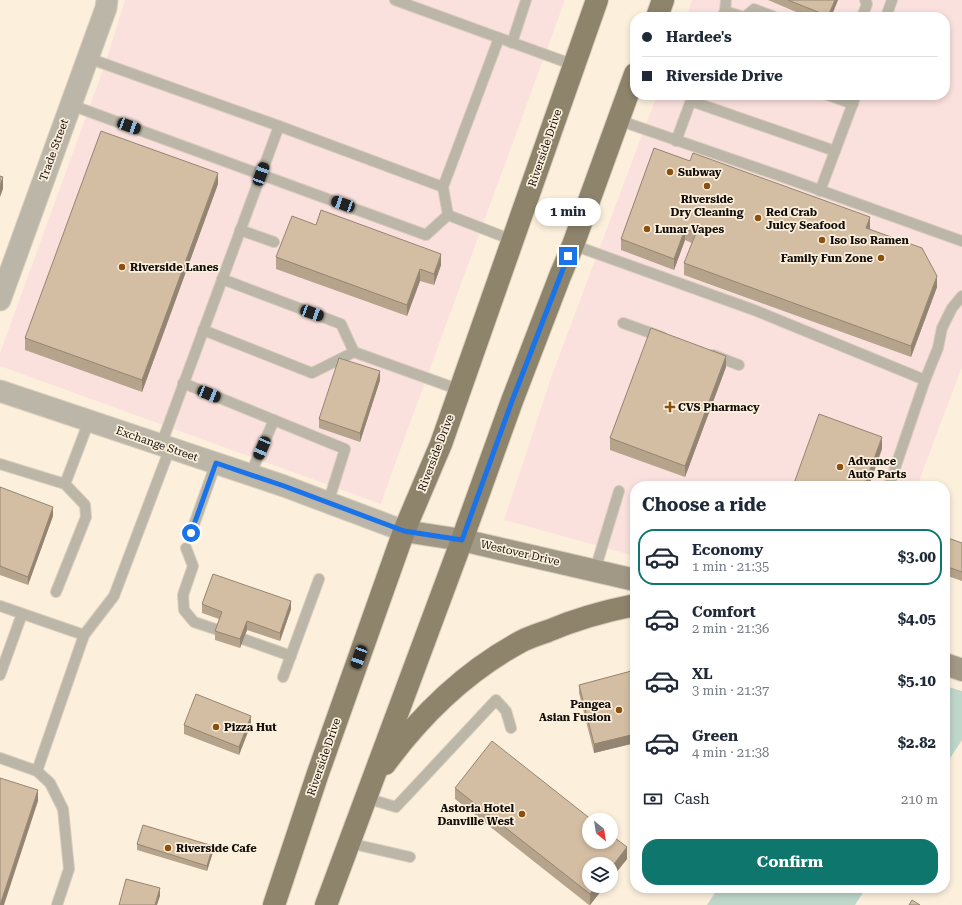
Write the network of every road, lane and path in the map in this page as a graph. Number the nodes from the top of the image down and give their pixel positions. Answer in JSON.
{"nodes":[{"id":1,"x":107,"y":0,"type":"edge"},
{"id":2,"x":395,"y":0,"type":"edge"},
{"id":3,"x":597,"y":0,"type":"edge"},
{"id":4,"x":663,"y":0,"type":"edge"},
{"id":5,"x":726,"y":0,"type":"edge"},
{"id":6,"x":865,"y":0,"type":"edge"},
{"id":7,"x":892,"y":0,"type":"edge"},
{"id":8,"x":523,"y":1,"type":"edge"},
{"id":9,"x":659,"y":12,"type":"edge"},
{"id":10,"x":723,"y":12,"type":"edge"},
{"id":11,"x":750,"y":12,"type":"edge"},
{"id":12,"x":762,"y":12,"type":"edge"},
{"id":13,"x":864,"y":12,"type":"edge"},
{"id":14,"x":888,"y":12,"type":"edge"},
{"id":15,"x":498,"y":38,"type":"junction"},
{"id":16,"x":512,"y":43,"type":"junction"},
{"id":17,"x":88,"y":58,"type":"junction"},
{"id":18,"x":574,"y":65,"type":"junction"},
{"id":19,"x":630,"y":88,"type":"edge"},
{"id":20,"x":691,"y":100,"type":"edge"},
{"id":21,"x":697,"y":100,"type":"edge"},
{"id":22,"x":855,"y":100,"type":"edge"},
{"id":23,"x":71,"y":105,"type":"junction"},
{"id":24,"x":618,"y":120,"type":"junction"},
{"id":25,"x":278,"y":126,"type":"junction"},
{"id":26,"x":676,"y":141,"type":"junction"},
{"id":27,"x":835,"y":151,"type":"junction"},
{"id":28,"x":261,"y":174,"type":"junction"},
{"id":29,"x":443,"y":187,"type":"junction"},
{"id":30,"x":820,"y":191,"type":"junction"},
{"id":31,"x":448,"y":215,"type":"junction"},
{"id":32,"x":240,"y":230,"type":"junction"},
{"id":33,"x":512,"y":240,"type":"junction"},
{"id":34,"x":962,"y":241,"type":"edge"},
{"id":35,"x":274,"y":242,"type":"dead end"},
{"id":36,"x":573,"y":245,"type":"junction"},
{"id":37,"x":222,"y":280,"type":"junction"},
{"id":38,"x":962,"y":296,"type":"edge"},
{"id":39,"x":0,"y":300,"type":"edge"},
{"id":40,"x":623,"y":323,"type":"dead end"},
{"id":41,"x":203,"y":330,"type":"junction"},
{"id":42,"x":674,"y":341,"type":"edge"},
{"id":43,"x":354,"y":352,"type":"junction"},
{"id":44,"x":703,"y":352,"type":"edge"},
{"id":45,"x":739,"y":364,"type":"dead end"},
{"id":46,"x":925,"y":380,"type":"junction"},
{"id":47,"x":183,"y":383,"type":"junction"},
{"id":48,"x":460,"y":390,"type":"junction"},
{"id":49,"x":0,"y":391,"type":"edge"},
{"id":50,"x":89,"y":420,"type":"junction"},
{"id":51,"x":274,"y":420,"type":"junction"},
{"id":52,"x":165,"y":446,"type":"junction"},
{"id":53,"x":216,"y":463,"type":"junction"},
{"id":54,"x":0,"y":464,"type":"edge"},
{"id":55,"x":250,"y":475,"type":"junction"},
{"id":56,"x":891,"y":481,"type":"edge"},
{"id":57,"x":65,"y":484,"type":"junction"},
{"id":58,"x":619,"y":491,"type":"dead end"},
{"id":59,"x":328,"y":503,"type":"junction"},
{"id":60,"x":404,"y":531,"type":"junction"},
{"id":61,"x":191,"y":533,"type":"dead end"},
{"id":62,"x":462,"y":540,"type":"junction"},
{"id":63,"x":186,"y":548,"type":"dead end"},
{"id":64,"x":595,"y":570,"type":"junction"},
{"id":65,"x":319,"y":579,"type":"dead end"},
{"id":66,"x":630,"y":579,"type":"edge"},
{"id":67,"x":56,"y":592,"type":"dead end"},
{"id":68,"x":0,"y":606,"type":"edge"},
{"id":69,"x":630,"y":606,"type":"edge"},
{"id":70,"x":22,"y":614,"type":"junction"},
{"id":71,"x":218,"y":630,"type":"edge"},
{"id":72,"x":84,"y":635,"type":"junction"},
{"id":73,"x":243,"y":639,"type":"edge"},
{"id":74,"x":291,"y":656,"type":"junction"},
{"id":75,"x":950,"y":666,"type":"edge"},
{"id":76,"x":962,"y":670,"type":"edge"},
{"id":77,"x":0,"y":675,"type":"edge"},
{"id":78,"x":283,"y":677,"type":"dead end"},
{"id":79,"x":510,"y":728,"type":"dead end"},
{"id":80,"x":0,"y":758,"type":"edge"},
{"id":81,"x":37,"y":770,"type":"junction"},
{"id":82,"x":369,"y":790,"type":"junction"},
{"id":83,"x":349,"y":843,"type":"junction"},
{"id":84,"x":410,"y":857,"type":"dead end"},
{"id":85,"x":57,"y":905,"type":"edge"},
{"id":86,"x":274,"y":905,"type":"edge"},
{"id":87,"x":326,"y":905,"type":"edge"}],
"edges":[{"from":1,"to":17,"type":"street","name":"Trade Street"},
{"from":2,"to":15,"type":"lane"},
{"from":3,"to":18,"type":"main road","name":"Riverside Drive"},
{"from":4,"to":9,"type":"main road"},
{"from":5,"to":10,"type":"lane"},
{"from":6,"to":13,"type":"lane"},
{"from":7,"to":14,"type":"lane"},
{"from":8,"to":16,"type":"lane"},
{"from":11,"to":12,"type":"lane"},
{"from":15,"to":16,"type":"lane"},
{"from":15,"to":29,"type":"lane"},
{"from":16,"to":18,"type":"lane"},
{"from":17,"to":23,"type":"street","name":"Trade Street"},
{"from":17,"to":25,"type":"lane"},
{"from":18,"to":33,"type":"main road","name":"Riverside Drive"},
{"from":19,"to":24,"type":"main road"},
{"from":20,"to":26,"type":"lane"},
{"from":21,"to":27,"type":"lane"},
{"from":22,"to":27,"type":"lane"},
{"from":23,"to":28,"type":"lane"},
{"from":23,"to":39,"type":"street","name":"Trade Street"},
{"from":24,"to":26,"type":"lane"},
{"from":24,"to":36,"type":"main road"},
{"from":25,"to":28,"type":"lane"},
{"from":25,"to":29,"type":"lane"},
{"from":26,"to":30,"type":"lane"},
{"from":27,"to":30,"type":"lane"},
{"from":28,"to":31,"type":"lane"},
{"from":28,"to":32,"type":"lane"},
{"from":29,"to":31,"type":"lane"},
{"from":30,"to":34,"type":"lane"},
{"from":31,"to":33,"type":"lane"},
{"from":32,"to":35,"type":"lane"},
{"from":32,"to":37,"type":"lane"},
{"from":33,"to":48,"type":"main road","name":"Riverside Drive"},
{"from":36,"to":46,"type":"lane"},
{"from":36,"to":62,"type":"main road"},
{"from":37,"to":41,"type":"lane"},
{"from":37,"to":43,"type":"lane"},
{"from":38,"to":46,"type":"lane"},
{"from":40,"to":42,"type":"lane"},
{"from":41,"to":43,"type":"lane"},
{"from":41,"to":47,"type":"lane"},
{"from":43,"to":48,"type":"lane"},
{"from":44,"to":45,"type":"lane"},
{"from":46,"to":56,"type":"lane"},
{"from":47,"to":51,"type":"lane"},
{"from":47,"to":52,"type":"lane"},
{"from":48,"to":60,"type":"main road","name":"Riverside Drive"},
{"from":49,"to":50,"type":"street","name":"Exchange Street"},
{"from":50,"to":52,"type":"street","name":"Exchange Street"},
{"from":50,"to":57,"type":"lane"},
{"from":51,"to":55,"type":"lane"},
{"from":51,"to":59,"type":"lane"},
{"from":52,"to":53,"type":"street","name":"Exchange Street"},
{"from":52,"to":72,"type":"lane"},
{"from":53,"to":55,"type":"street","name":"Exchange Street"},
{"from":53,"to":61,"type":"lane"},
{"from":54,"to":57,"type":"lane"},
{"from":55,"to":59,"type":"street","name":"Exchange Street"},
{"from":57,"to":67,"type":"lane"},
{"from":58,"to":64,"type":"lane"},
{"from":59,"to":60,"type":"street","name":"Exchange Street"},
{"from":60,"to":62,"type":"main road","name":"Westover Drive"},
{"from":60,"to":86,"type":"main road","name":"Riverside Drive"},
{"from":62,"to":64,"type":"main road","name":"Westover Drive"},
{"from":62,"to":82,"type":"main road"},
{"from":63,"to":71,"type":"lane"},
{"from":64,"to":66,"type":"main road","name":"Westover Drive"},
{"from":65,"to":74,"type":"lane"},
{"from":68,"to":70,"type":"lane"},
{"from":69,"to":82,"type":"main road"},
{"from":70,"to":72,"type":"lane"},
{"from":70,"to":77,"type":"lane"},
{"from":72,"to":81,"type":"lane"},
{"from":73,"to":74,"type":"lane"},
{"from":74,"to":78,"type":"lane"},
{"from":75,"to":76,"type":"main road"},
{"from":79,"to":82,"type":"lane"},
{"from":80,"to":81,"type":"lane"},
{"from":81,"to":85,"type":"lane"},
{"from":82,"to":83,"type":"main road"},
{"from":83,"to":84,"type":"lane"},
{"from":83,"to":87,"type":"main road"}]}
